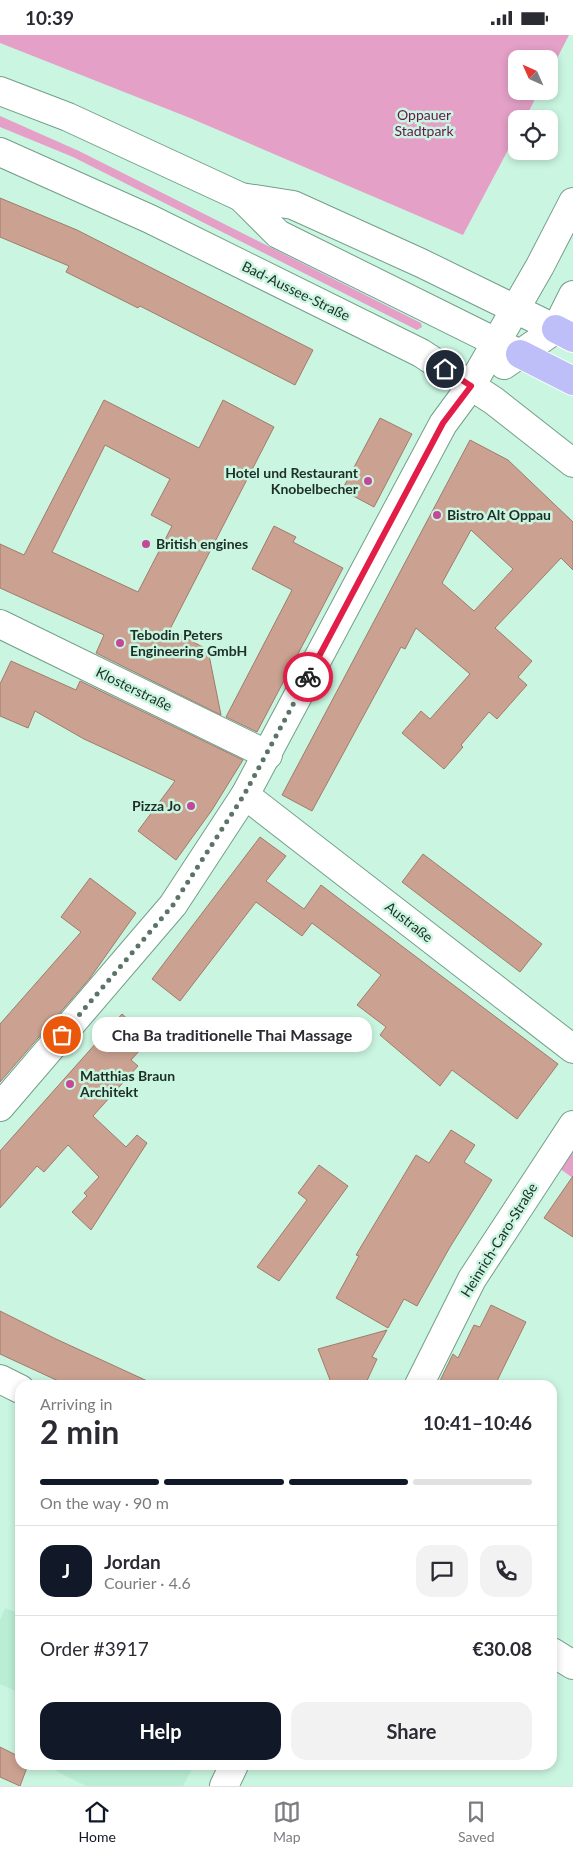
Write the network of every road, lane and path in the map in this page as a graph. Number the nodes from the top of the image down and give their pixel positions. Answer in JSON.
{"nodes":[{"id":1,"x":0,"y":91,"type":"edge"},
{"id":2,"x":0,"y":152,"type":"edge"},
{"id":3,"x":241,"y":197,"type":"junction"},
{"id":4,"x":573,"y":202,"type":"edge"},
{"id":5,"x":573,"y":295,"type":"edge"},
{"id":6,"x":516,"y":309,"type":"junction"},
{"id":7,"x":564,"y":334,"type":"edge"},
{"id":8,"x":508,"y":348,"type":"junction"},
{"id":9,"x":573,"y":381,"type":"edge"},
{"id":10,"x":471,"y":386,"type":"junction"},
{"id":11,"x":573,"y":463,"type":"edge"},
{"id":12,"x":0,"y":624,"type":"edge"},
{"id":13,"x":268,"y":755,"type":"junction"},
{"id":14,"x":244,"y":795,"type":"junction"},
{"id":15,"x":573,"y":1049,"type":"edge"},
{"id":16,"x":0,"y":1107,"type":"edge"},
{"id":17,"x":573,"y":1125,"type":"edge"},
{"id":18,"x":0,"y":1379,"type":"edge"},
{"id":19,"x":422,"y":1380,"type":"edge"},
{"id":20,"x":15,"y":1386,"type":"edge"},
{"id":21,"x":557,"y":1655,"type":"edge"},
{"id":22,"x":573,"y":1665,"type":"edge"},
{"id":23,"x":232,"y":1770,"type":"edge"},
{"id":24,"x":224,"y":1786,"type":"edge"}],
"edges":[{"from":1,"to":3,"type":"street"},
{"from":2,"to":10,"type":"street","name":"Bad-Aussee-Straße"},
{"from":3,"to":6,"type":"street"},
{"from":3,"to":8,"type":"street"},
{"from":4,"to":6,"type":"street"},
{"from":5,"to":7,"type":"street"},
{"from":6,"to":7,"type":"street"},
{"from":6,"to":8,"type":"street"},
{"from":7,"to":8,"type":"street"},
{"from":8,"to":9,"type":"highway"},
{"from":8,"to":10,"type":"street"},
{"from":10,"to":11,"type":"street","name":"Bad-Aussee-Straße"},
{"from":10,"to":13,"type":"street"},
{"from":12,"to":13,"type":"street","name":"Klosterstraße"},
{"from":13,"to":14,"type":"street"},
{"from":14,"to":15,"type":"street","name":"Austraße"},
{"from":14,"to":16,"type":"street"},
{"from":17,"to":19,"type":"street","name":"Heinrich-Caro-Straße"},
{"from":18,"to":20,"type":"street"},
{"from":21,"to":22,"type":"street"},
{"from":23,"to":24,"type":"street"}]}
